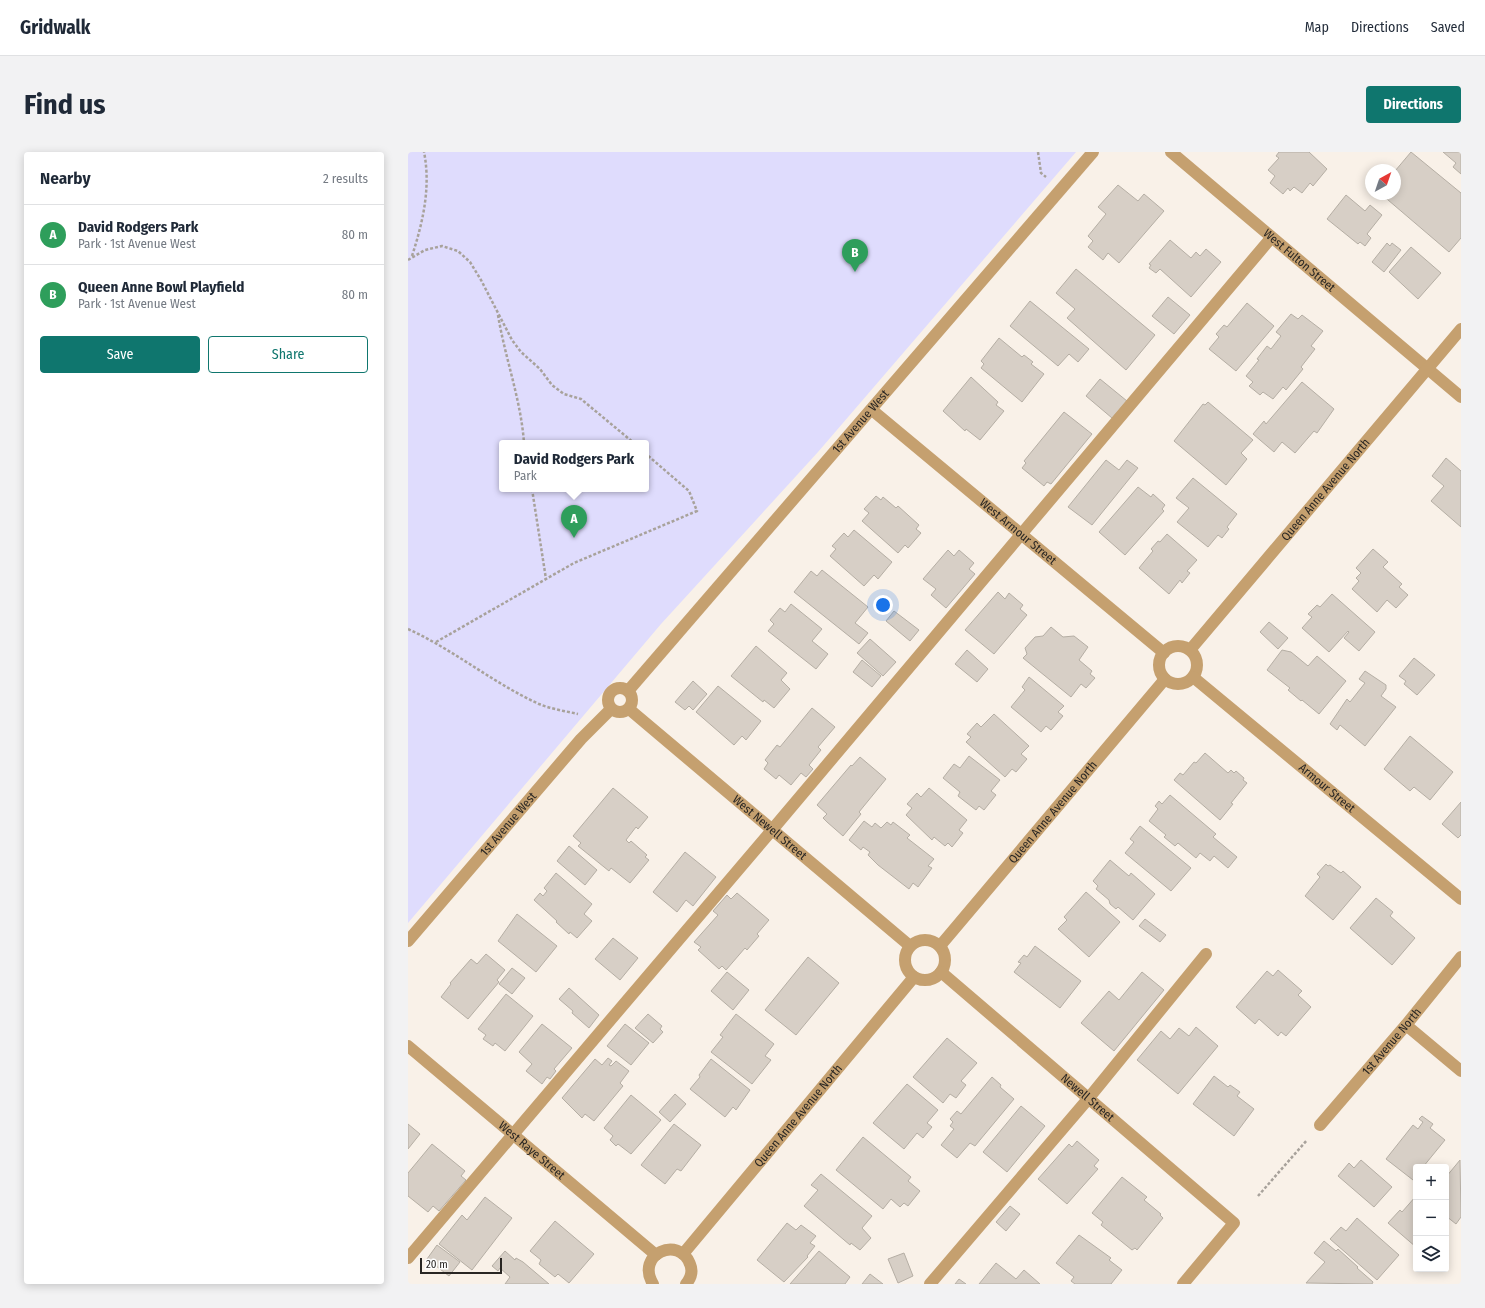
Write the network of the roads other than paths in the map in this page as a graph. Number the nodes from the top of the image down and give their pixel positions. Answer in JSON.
{"nodes":[{"id":1,"x":1093,"y":152,"type":"edge"},
{"id":2,"x":1171,"y":152,"type":"edge"},
{"id":3,"x":1271,"y":238,"type":"junction"},
{"id":4,"x":1461,"y":329,"type":"edge"},
{"id":5,"x":1428,"y":369,"type":"junction"},
{"id":6,"x":1461,"y":397,"type":"edge"},
{"id":7,"x":872,"y":410,"type":"junction"},
{"id":8,"x":1021,"y":534,"type":"junction"},
{"id":9,"x":1190,"y":650,"type":"junction"},
{"id":10,"x":1164,"y":653,"type":"junction"},
{"id":11,"x":1193,"y":677,"type":"junction"},
{"id":12,"x":1165,"y":679,"type":"junction"},
{"id":13,"x":628,"y":691,"type":"junction"},
{"id":14,"x":611,"y":709,"type":"junction"},
{"id":15,"x":629,"y":709,"type":"junction"},
{"id":16,"x":772,"y":830,"type":"junction"},
{"id":17,"x":1461,"y":899,"type":"edge"},
{"id":18,"x":408,"y":941,"type":"edge"},
{"id":19,"x":910,"y":946,"type":"junction"},
{"id":20,"x":940,"y":946,"type":"junction"},
{"id":21,"x":1206,"y":954,"type":"dead end"},
{"id":22,"x":1461,"y":957,"type":"edge"},
{"id":23,"x":941,"y":972,"type":"junction"},
{"id":24,"x":914,"y":977,"type":"junction"},
{"id":25,"x":1406,"y":1025,"type":"junction"},
{"id":26,"x":408,"y":1046,"type":"edge"},
{"id":27,"x":1461,"y":1071,"type":"edge"},
{"id":28,"x":1088,"y":1099,"type":"junction"},
{"id":29,"x":1320,"y":1125,"type":"dead end"},
{"id":30,"x":514,"y":1133,"type":"junction"},
{"id":31,"x":683,"y":1254,"type":"junction"},
{"id":32,"x":656,"y":1255,"type":"junction"},
{"id":33,"x":408,"y":1258,"type":"edge"},
{"id":34,"x":653,"y":1284,"type":"edge"},
{"id":35,"x":687,"y":1284,"type":"edge"},
{"id":36,"x":930,"y":1284,"type":"edge"},
{"id":37,"x":1183,"y":1284,"type":"edge"}],
"edges":[{"from":1,"to":7,"type":"street","name":"1st Avenue West"},
{"from":2,"to":3,"type":"street","name":"West Fulton Street"},
{"from":3,"to":5,"type":"street","name":"West Fulton Street"},
{"from":3,"to":8,"type":"street"},
{"from":4,"to":5,"type":"street","name":"Queen Anne Avenue North"},
{"from":5,"to":6,"type":"street","name":"West Fulton Street"},
{"from":5,"to":9,"type":"street","name":"Queen Anne Avenue North"},
{"from":7,"to":8,"type":"street","name":"West Armour Street"},
{"from":7,"to":13,"type":"street","name":"1st Avenue West"},
{"from":8,"to":10,"type":"street","name":"West Armour Street"},
{"from":8,"to":16,"type":"street"},
{"from":9,"to":10,"type":"street"},
{"from":9,"to":11,"type":"street"},
{"from":10,"to":12,"type":"street"},
{"from":11,"to":12,"type":"street"},
{"from":11,"to":17,"type":"street","name":"Armour Street"},
{"from":12,"to":20,"type":"street","name":"Queen Anne Avenue North"},
{"from":13,"to":14,"type":"street"},
{"from":13,"to":15,"type":"street"},
{"from":14,"to":15,"type":"street"},
{"from":14,"to":18,"type":"street","name":"1st Avenue West"},
{"from":15,"to":16,"type":"street","name":"West Newell Street"},
{"from":16,"to":19,"type":"street","name":"West Newell Street"},
{"from":16,"to":30,"type":"street"},
{"from":19,"to":20,"type":"street"},
{"from":19,"to":24,"type":"street"},
{"from":20,"to":23,"type":"street"},
{"from":21,"to":28,"type":"street"},
{"from":22,"to":25,"type":"street","name":"1st Avenue North"},
{"from":23,"to":24,"type":"street"},
{"from":23,"to":28,"type":"street","name":"Newell Street"},
{"from":24,"to":31,"type":"street","name":"Queen Anne Avenue North"},
{"from":25,"to":27,"type":"street"},
{"from":25,"to":29,"type":"street","name":"1st Avenue North"},
{"from":26,"to":30,"type":"street","name":"West Raye Street"},
{"from":28,"to":36,"type":"street"},
{"from":28,"to":37,"type":"street","name":"Newell Street"},
{"from":30,"to":32,"type":"street","name":"West Raye Street"},
{"from":30,"to":33,"type":"street"},
{"from":31,"to":32,"type":"street"},
{"from":31,"to":35,"type":"street"},
{"from":32,"to":34,"type":"street"}]}
